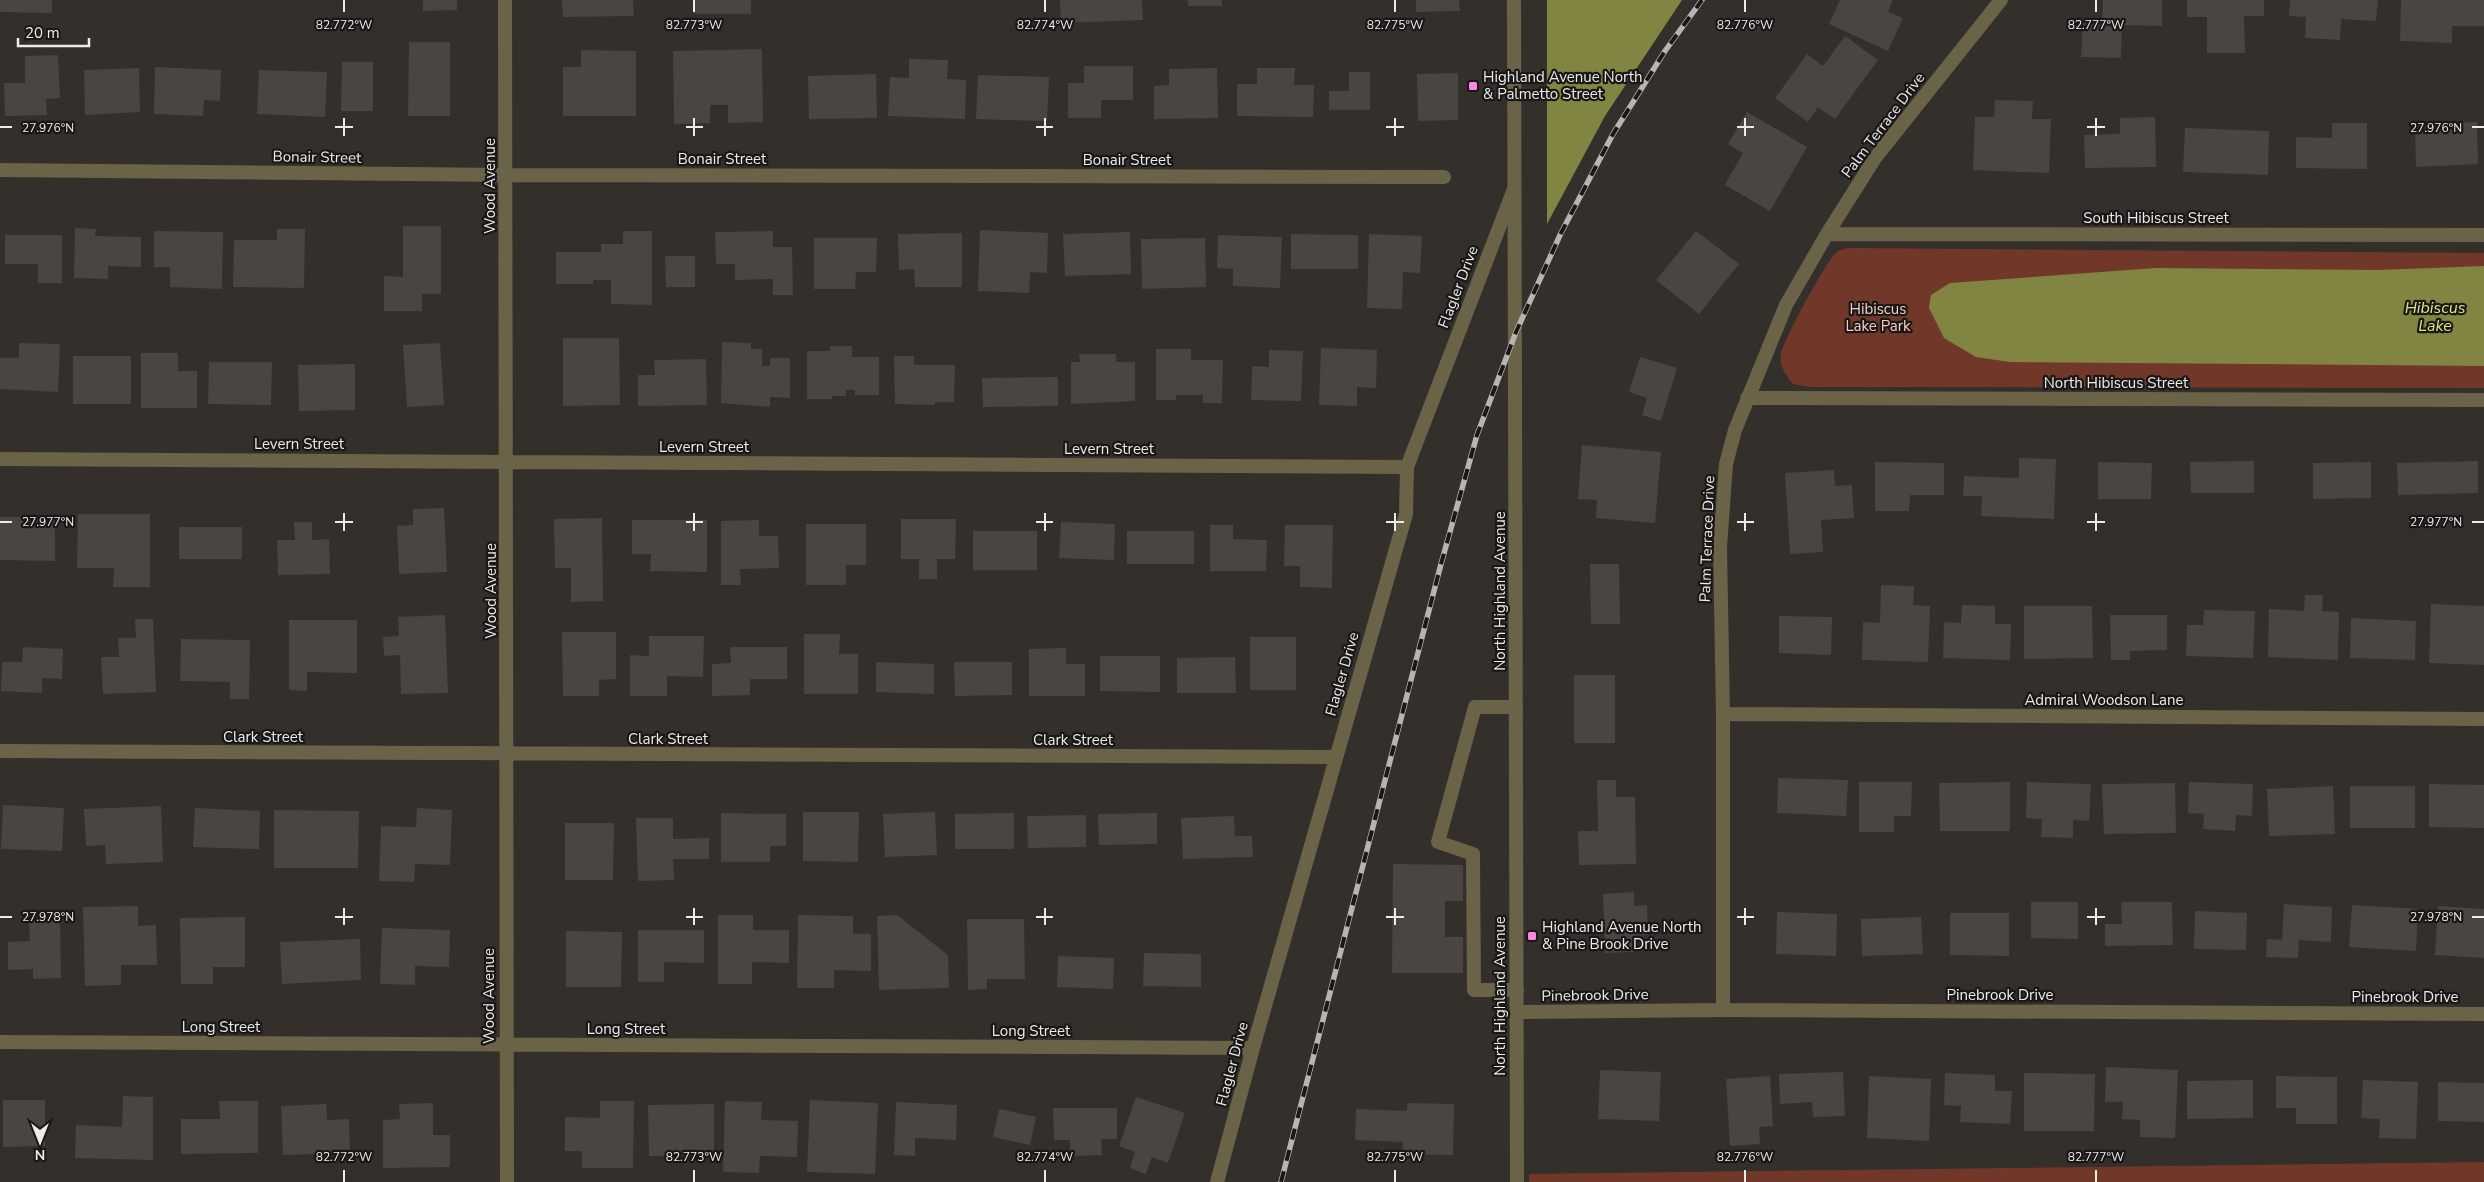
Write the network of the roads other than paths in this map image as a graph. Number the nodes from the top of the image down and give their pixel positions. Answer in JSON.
{"nodes":[{"id":1,"x":505,"y":0,"type":"edge"},
{"id":2,"x":1514,"y":0,"type":"edge"},
{"id":3,"x":2001,"y":0,"type":"edge"},
{"id":4,"x":0,"y":170,"type":"edge"},
{"id":5,"x":506,"y":175,"type":"junction"},
{"id":6,"x":1444,"y":177,"type":"dead end"},
{"id":7,"x":1516,"y":184,"type":"junction"},
{"id":8,"x":1827,"y":234,"type":"junction"},
{"id":9,"x":2484,"y":235,"type":"edge"},
{"id":10,"x":1747,"y":398,"type":"junction"},
{"id":11,"x":2484,"y":400,"type":"edge"},
{"id":12,"x":0,"y":459,"type":"edge"},
{"id":13,"x":507,"y":462,"type":"junction"},
{"id":14,"x":1407,"y":467,"type":"junction"},
{"id":15,"x":1516,"y":707,"type":"junction"},
{"id":16,"x":1723,"y":714,"type":"junction"},
{"id":17,"x":2484,"y":719,"type":"edge"},
{"id":18,"x":0,"y":752,"type":"edge"},
{"id":19,"x":506,"y":755,"type":"junction"},
{"id":20,"x":1336,"y":757,"type":"junction"},
{"id":21,"x":1517,"y":990,"type":"junction"},
{"id":22,"x":1723,"y":1010,"type":"junction"},
{"id":23,"x":1517,"y":1012,"type":"junction"},
{"id":24,"x":2484,"y":1014,"type":"edge"},
{"id":25,"x":0,"y":1042,"type":"edge"},
{"id":26,"x":505,"y":1045,"type":"junction"},
{"id":27,"x":1253,"y":1048,"type":"junction"},
{"id":28,"x":507,"y":1182,"type":"edge"},
{"id":29,"x":1217,"y":1182,"type":"edge"},
{"id":30,"x":1517,"y":1182,"type":"edge"}],
"edges":[{"from":1,"to":5,"type":"street","name":"Wood Avenue"},
{"from":2,"to":7,"type":"street","name":"North Highland Avenue"},
{"from":3,"to":8,"type":"street","name":"Palm Terrace Drive"},
{"from":4,"to":5,"type":"street","name":"Bonair Street"},
{"from":5,"to":6,"type":"street","name":"Bonair Street"},
{"from":5,"to":13,"type":"street","name":"Wood Avenue"},
{"from":7,"to":14,"type":"street","name":"Flagler Drive"},
{"from":7,"to":15,"type":"street","name":"North Highland Avenue"},
{"from":8,"to":9,"type":"street","name":"South Hibiscus Street"},
{"from":8,"to":10,"type":"street","name":"Palm Terrace Drive"},
{"from":10,"to":11,"type":"street","name":"North Hibiscus Street"},
{"from":10,"to":16,"type":"street","name":"Palm Terrace Drive"},
{"from":12,"to":13,"type":"street","name":"Levern Street"},
{"from":13,"to":14,"type":"street","name":"Levern Street"},
{"from":13,"to":19,"type":"street","name":"Wood Avenue"},
{"from":14,"to":20,"type":"street","name":"Flagler Drive"},
{"from":15,"to":21,"type":"street","name":"North Highland Avenue"},
{"from":15,"to":21,"type":"street"},
{"from":16,"to":17,"type":"street","name":"Admiral Woodson Lane"},
{"from":16,"to":22,"type":"street","name":"Palm Terrace Drive"},
{"from":18,"to":19,"type":"street","name":"Clark Street"},
{"from":19,"to":20,"type":"street","name":"Clark Street"},
{"from":19,"to":26,"type":"street","name":"Wood Avenue"},
{"from":20,"to":27,"type":"street","name":"Flagler Drive"},
{"from":21,"to":23,"type":"street","name":"North Highland Avenue"},
{"from":22,"to":23,"type":"street","name":"Pinebrook Drive"},
{"from":22,"to":24,"type":"street","name":"Pinebrook Drive"},
{"from":23,"to":30,"type":"street","name":"North Highland Avenue"},
{"from":25,"to":26,"type":"street","name":"Long Street"},
{"from":26,"to":27,"type":"street","name":"Long Street"},
{"from":26,"to":28,"type":"street","name":"Wood Avenue"},
{"from":27,"to":29,"type":"street","name":"Flagler Drive"}]}
